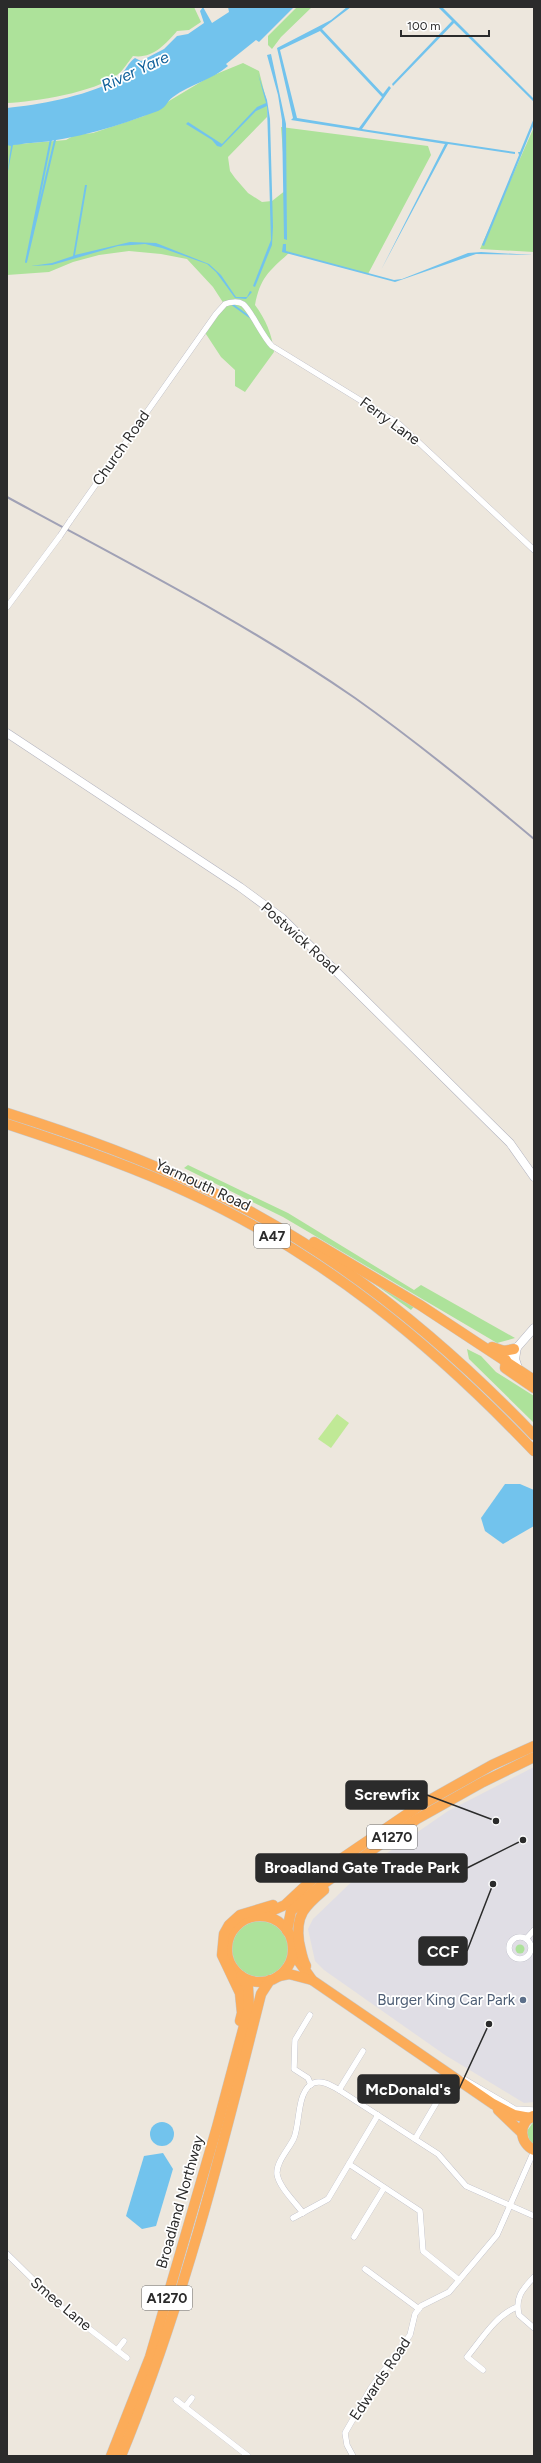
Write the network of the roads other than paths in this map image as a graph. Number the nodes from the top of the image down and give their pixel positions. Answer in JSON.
{"nodes":[{"id":1,"x":242,"y":304,"type":"joint"},
{"id":2,"x":534,"y":550,"type":"edge"},
{"id":3,"x":7,"y":607,"type":"edge"},
{"id":4,"x":7,"y":733,"type":"edge"},
{"id":5,"x":7,"y":1113,"type":"edge"},
{"id":6,"x":7,"y":1124,"type":"edge"},
{"id":7,"x":534,"y":1177,"type":"edge"},
{"id":8,"x":247,"y":1210,"type":"junction"},
{"id":9,"x":534,"y":1328,"type":"edge"},
{"id":10,"x":472,"y":1338,"type":"junction"},
{"id":11,"x":516,"y":1346,"type":"junction"},
{"id":12,"x":506,"y":1360,"type":"junction"},
{"id":13,"x":518,"y":1368,"type":"junction"},
{"id":14,"x":534,"y":1380,"type":"edge"},
{"id":15,"x":534,"y":1388,"type":"edge"},
{"id":16,"x":498,"y":1413,"type":"junction"},
{"id":17,"x":534,"y":1435,"type":"edge"},
{"id":18,"x":534,"y":1451,"type":"edge"},
{"id":19,"x":534,"y":1458,"type":"edge"},
{"id":20,"x":534,"y":1746,"type":"edge"},
{"id":21,"x":534,"y":1758,"type":"edge"},
{"id":22,"x":363,"y":1857,"type":"junction"},
{"id":23,"x":316,"y":1876,"type":"junction"},
{"id":24,"x":260,"y":1916,"type":"junction"},
{"id":25,"x":534,"y":1930,"type":"edge"},
{"id":26,"x":287,"y":1931,"type":"junction"},
{"id":27,"x":526,"y":1940,"type":"junction"},
{"id":28,"x":293,"y":1953,"type":"junction"},
{"id":29,"x":531,"y":1956,"type":"edge"},
{"id":30,"x":241,"y":1976,"type":"junction"},
{"id":31,"x":274,"y":1978,"type":"junction"},
{"id":32,"x":312,"y":1980,"type":"junction"},
{"id":33,"x":310,"y":2015,"type":"dead end"},
{"id":34,"x":393,"y":2036,"type":"junction"},
{"id":35,"x":363,"y":2051,"type":"dead end"},
{"id":36,"x":435,"y":2064,"type":"junction"},
{"id":37,"x":311,"y":2085,"type":"junction"},
{"id":38,"x":339,"y":2090,"type":"junction"},
{"id":39,"x":438,"y":2100,"type":"dead end"},
{"id":40,"x":493,"y":2104,"type":"junction"},
{"id":41,"x":533,"y":2114,"type":"edge"},
{"id":42,"x":378,"y":2115,"type":"junction"},
{"id":43,"x":217,"y":2126,"type":"junction"},
{"id":44,"x":522,"y":2133,"type":"junction"},
{"id":45,"x":415,"y":2139,"type":"junction"},
{"id":46,"x":534,"y":2150,"type":"edge"},
{"id":47,"x":349,"y":2164,"type":"junction"},
{"id":48,"x":384,"y":2188,"type":"junction"},
{"id":49,"x":511,"y":2206,"type":"junction"},
{"id":50,"x":303,"y":2213,"type":"junction"},
{"id":51,"x":534,"y":2216,"type":"edge"},
{"id":52,"x":293,"y":2218,"type":"dead end"},
{"id":53,"x":354,"y":2237,"type":"dead end"},
{"id":54,"x":7,"y":2254,"type":"edge"},
{"id":55,"x":365,"y":2269,"type":"dead end"},
{"id":56,"x":534,"y":2277,"type":"edge"},
{"id":57,"x":459,"y":2280,"type":"junction"},
{"id":58,"x":517,"y":2307,"type":"junction"},
{"id":59,"x":419,"y":2310,"type":"junction"},
{"id":60,"x":534,"y":2328,"type":"edge"},
{"id":61,"x":124,"y":2341,"type":"dead end"},
{"id":62,"x":117,"y":2350,"type":"junction"},
{"id":63,"x":127,"y":2358,"type":"dead end"},
{"id":64,"x":483,"y":2370,"type":"dead end"},
{"id":65,"x":192,"y":2398,"type":"dead end"},
{"id":66,"x":176,"y":2400,"type":"dead end"},
{"id":67,"x":184,"y":2407,"type":"junction"},
{"id":68,"x":111,"y":2456,"type":"edge"},
{"id":69,"x":121,"y":2456,"type":"edge"},
{"id":70,"x":248,"y":2456,"type":"edge"},
{"id":71,"x":353,"y":2456,"type":"edge"}],
"edges":[{"from":1,"to":2,"type":"street","name":"Ferry Lane"},
{"from":1,"to":3,"type":"street","name":"Church Road","bridge":true},
{"from":4,"to":7,"type":"street","name":"Postwick Road"},
{"from":5,"to":8,"type":"highway","name":"Yarmouth Road","number":"A47"},
{"from":6,"to":16,"type":"highway","name":"Yarmouth Road","number":"A47"},
{"from":8,"to":10,"type":"highway","number":"A47"},
{"from":8,"to":17,"type":"highway","number":"A47"},
{"from":9,"to":11,"type":"street"},
{"from":10,"to":11,"type":"highway","number":"A47"},
{"from":10,"to":12,"type":"highway","number":"A47"},
{"from":11,"to":12,"type":"street"},
{"from":11,"to":13,"type":"street"},
{"from":12,"to":13,"type":"highway"},
{"from":12,"to":15,"type":"highway"},
{"from":13,"to":14,"type":"highway"},
{"from":16,"to":18,"type":"highway","number":"A47"},
{"from":16,"to":19,"type":"highway","number":"A47"},
{"from":20,"to":23,"type":"highway","number":"A1270"},
{"from":21,"to":22,"type":"highway","number":"A1270"},
{"from":22,"to":26,"type":"highway","number":"A1270"},
{"from":22,"to":34,"type":"highway"},
{"from":23,"to":24,"type":"highway","number":"A1270"},
{"from":23,"to":43,"type":"highway"},
{"from":24,"to":26,"type":"highway"},
{"from":24,"to":30,"type":"highway"},
{"from":25,"to":27,"type":"street"},
{"from":26,"to":28,"type":"highway"},
{"from":27,"to":29,"type":"street"},
{"from":27,"to":29,"type":"street"},
{"from":28,"to":31,"type":"highway"},
{"from":28,"to":32,"type":"highway"},
{"from":30,"to":31,"type":"highway"},
{"from":30,"to":43,"type":"highway","name":"Broadland Northway","number":"A1270"},
{"from":31,"to":32,"type":"highway"},
{"from":31,"to":69,"type":"highway","name":"Broadland Northway","number":"A1270"},
{"from":32,"to":34,"type":"highway"},
{"from":33,"to":37,"type":"street"},
{"from":34,"to":36,"type":"highway"},
{"from":35,"to":38,"type":"street"},
{"from":36,"to":40,"type":"highway"},
{"from":36,"to":41,"type":"street"},
{"from":37,"to":38,"type":"street"},
{"from":37,"to":50,"type":"street"},
{"from":38,"to":42,"type":"street"},
{"from":39,"to":45,"type":"street"},
{"from":40,"to":41,"type":"highway"},
{"from":40,"to":44,"type":"highway"},
{"from":41,"to":44,"type":"highway"},
{"from":42,"to":45,"type":"street"},
{"from":42,"to":47,"type":"street"},
{"from":43,"to":68,"type":"highway","name":"Broadland Northway","number":"A1270"},
{"from":44,"to":46,"type":"highway"},
{"from":45,"to":49,"type":"street"},
{"from":46,"to":49,"type":"street"},
{"from":47,"to":48,"type":"street"},
{"from":47,"to":50,"type":"street"},
{"from":48,"to":53,"type":"street"},
{"from":48,"to":57,"type":"street"},
{"from":49,"to":51,"type":"street"},
{"from":49,"to":57,"type":"street"},
{"from":50,"to":52,"type":"street"},
{"from":54,"to":62,"type":"street","name":"Smee Lane"},
{"from":55,"to":59,"type":"street"},
{"from":56,"to":58,"type":"street"},
{"from":57,"to":59,"type":"street"},
{"from":58,"to":60,"type":"street"},
{"from":58,"to":64,"type":"street"},
{"from":59,"to":71,"type":"street","name":"Edwards Road"},
{"from":61,"to":62,"type":"street"},
{"from":62,"to":63,"type":"street","name":"Smee Lane"},
{"from":65,"to":67,"type":"street"},
{"from":66,"to":67,"type":"street"},
{"from":67,"to":70,"type":"street"}]}
